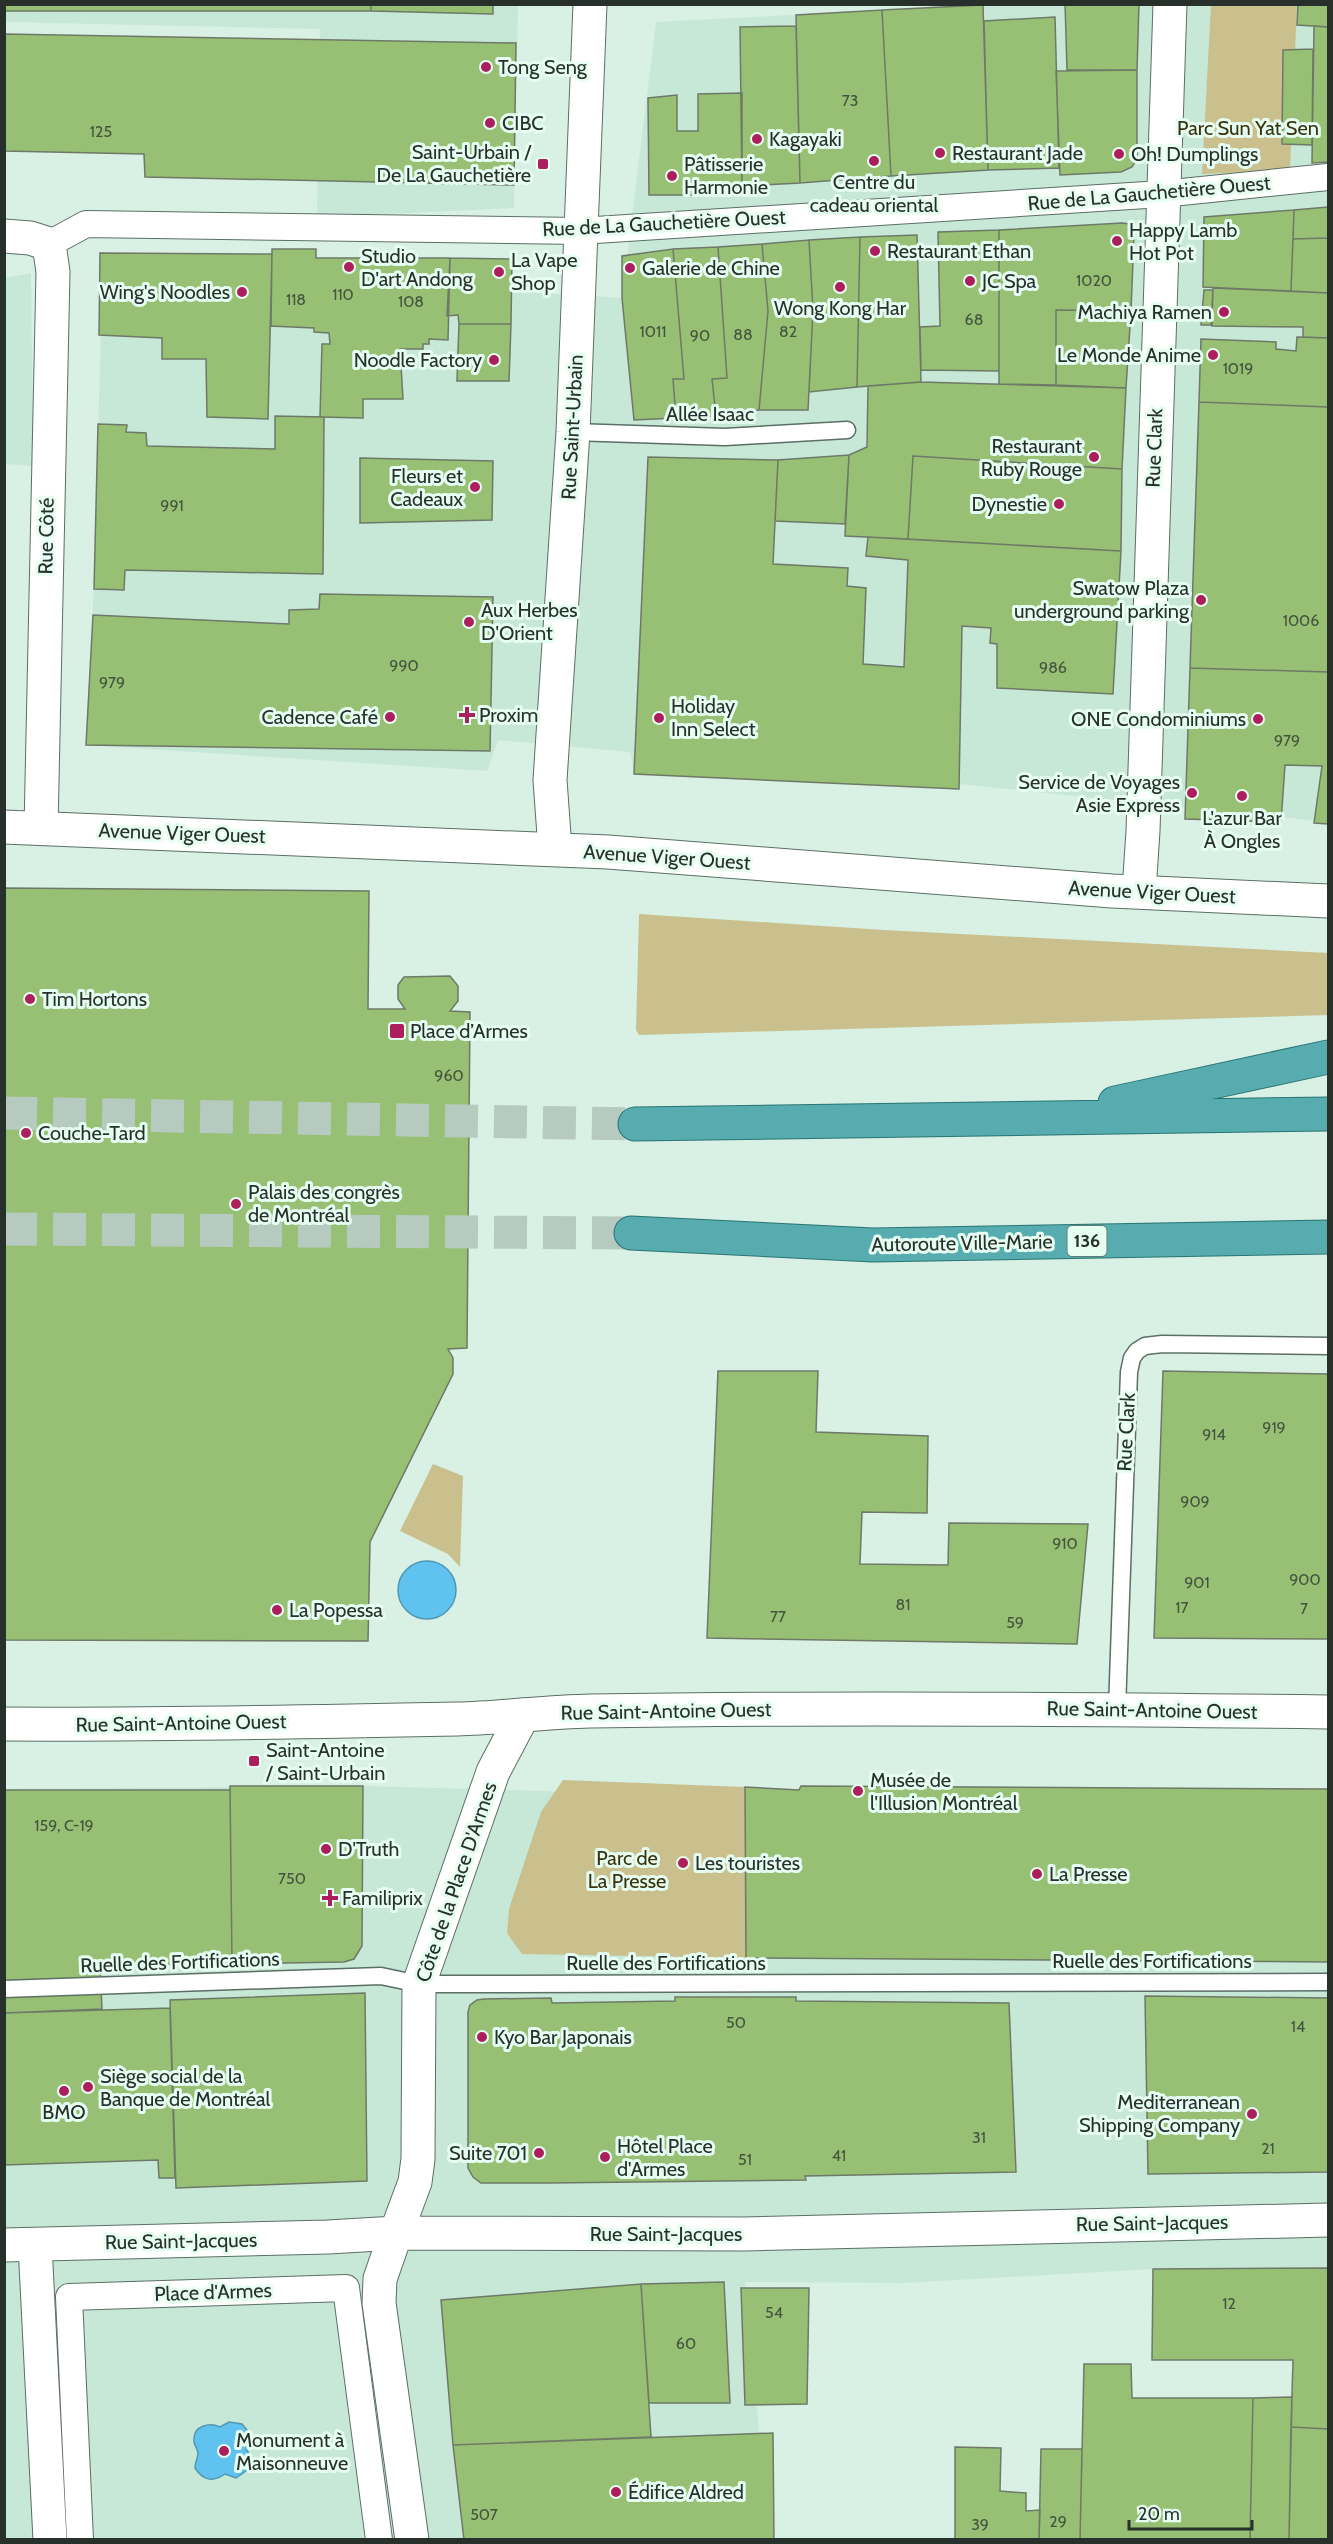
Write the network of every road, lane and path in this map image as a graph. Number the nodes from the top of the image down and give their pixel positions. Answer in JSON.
{"nodes":[{"id":1,"x":590,"y":4,"type":"edge"},
{"id":2,"x":1170,"y":4,"type":"edge"},
{"id":3,"x":1329,"y":177,"type":"edge"},
{"id":4,"x":1162,"y":194,"type":"junction"},
{"id":5,"x":580,"y":231,"type":"junction"},
{"id":6,"x":4,"y":236,"type":"edge"},
{"id":7,"x":49,"y":244,"type":"junction"},
{"id":8,"x":847,"y":430,"type":"dead end"},
{"id":9,"x":573,"y":432,"type":"junction"},
{"id":10,"x":4,"y":827,"type":"edge"},
{"id":11,"x":42,"y":828,"type":"junction"},
{"id":12,"x":555,"y":849,"type":"junction"},
{"id":13,"x":1139,"y":891,"type":"junction"},
{"id":14,"x":1329,"y":901,"type":"edge"},
{"id":15,"x":1329,"y":1057,"type":"edge"},
{"id":16,"x":1329,"y":1114,"type":"edge"},
{"id":17,"x":1043,"y":1118,"type":"junction"},
{"id":18,"x":635,"y":1124,"type":"tunnel mouth"},
{"id":19,"x":631,"y":1233,"type":"tunnel mouth"},
{"id":20,"x":1320,"y":1238,"type":"edge"},
{"id":21,"x":1329,"y":1346,"type":"edge"},
{"id":22,"x":1117,"y":1709,"type":"junction"},
{"id":23,"x":1329,"y":1712,"type":"edge"},
{"id":24,"x":523,"y":1715,"type":"junction"},
{"id":25,"x":4,"y":1724,"type":"edge"},
{"id":26,"x":1329,"y":1982,"type":"edge"},
{"id":27,"x":419,"y":1984,"type":"junction"},
{"id":28,"x":4,"y":1989,"type":"edge"},
{"id":29,"x":1329,"y":2220,"type":"edge"},
{"id":30,"x":396,"y":2233,"type":"junction"},
{"id":31,"x":20,"y":2245,"type":"edge"},
{"id":32,"x":50,"y":2540,"type":"edge"},
{"id":33,"x":80,"y":2540,"type":"edge"},
{"id":34,"x":379,"y":2540,"type":"edge"},
{"id":35,"x":412,"y":2540,"type":"edge"}],
"edges":[{"from":1,"to":5,"type":"street","name":"Rue Saint-Urbain"},
{"from":2,"to":4,"type":"street","name":"Rue Clark"},
{"from":3,"to":4,"type":"street","name":"Rue de La Gauchetière Ouest"},
{"from":4,"to":5,"type":"street","name":"Rue de La Gauchetière Ouest"},
{"from":4,"to":13,"type":"street","name":"Rue Clark"},
{"from":5,"to":7,"type":"street","name":"Rue de La Gauchetière Ouest"},
{"from":5,"to":9,"type":"street","name":"Rue Saint-Urbain"},
{"from":6,"to":7,"type":"street"},
{"from":7,"to":11,"type":"street","name":"Rue Côté"},
{"from":8,"to":9,"type":"lane","name":"Allée Isaac"},
{"from":9,"to":12,"type":"street","name":"Rue Saint-Urbain"},
{"from":10,"to":11,"type":"street","name":"Avenue Viger Ouest"},
{"from":11,"to":12,"type":"street","name":"Avenue Viger Ouest"},
{"from":12,"to":13,"type":"street","name":"Avenue Viger Ouest"},
{"from":13,"to":14,"type":"street","name":"Avenue Viger Ouest"},
{"from":15,"to":17,"type":"highway"},
{"from":16,"to":17,"type":"highway"},
{"from":17,"to":18,"type":"highway"},
{"from":19,"to":20,"type":"highway","name":"Autoroute Ville-Marie","number":"136"},
{"from":21,"to":22,"type":"lane","name":"Rue Clark"},
{"from":22,"to":23,"type":"street","name":"Rue Saint-Antoine Ouest"},
{"from":22,"to":24,"type":"street","name":"Rue Saint-Antoine Ouest"},
{"from":24,"to":25,"type":"street","name":"Rue Saint-Antoine Ouest"},
{"from":24,"to":27,"type":"street","name":"Côte de la Place D'Armes"},
{"from":26,"to":27,"type":"lane","name":"Ruelle des Fortifications"},
{"from":27,"to":28,"type":"lane","name":"Ruelle des Fortifications"},
{"from":27,"to":30,"type":"street","name":"Côte de la Place D'Armes"},
{"from":29,"to":30,"type":"street","name":"Rue Saint-Jacques"},
{"from":30,"to":31,"type":"street","name":"Rue Saint-Jacques"},
{"from":30,"to":35,"type":"street"},
{"from":31,"to":32,"type":"street"},
{"from":33,"to":34,"type":"street","name":"Place d'Armes"}]}
